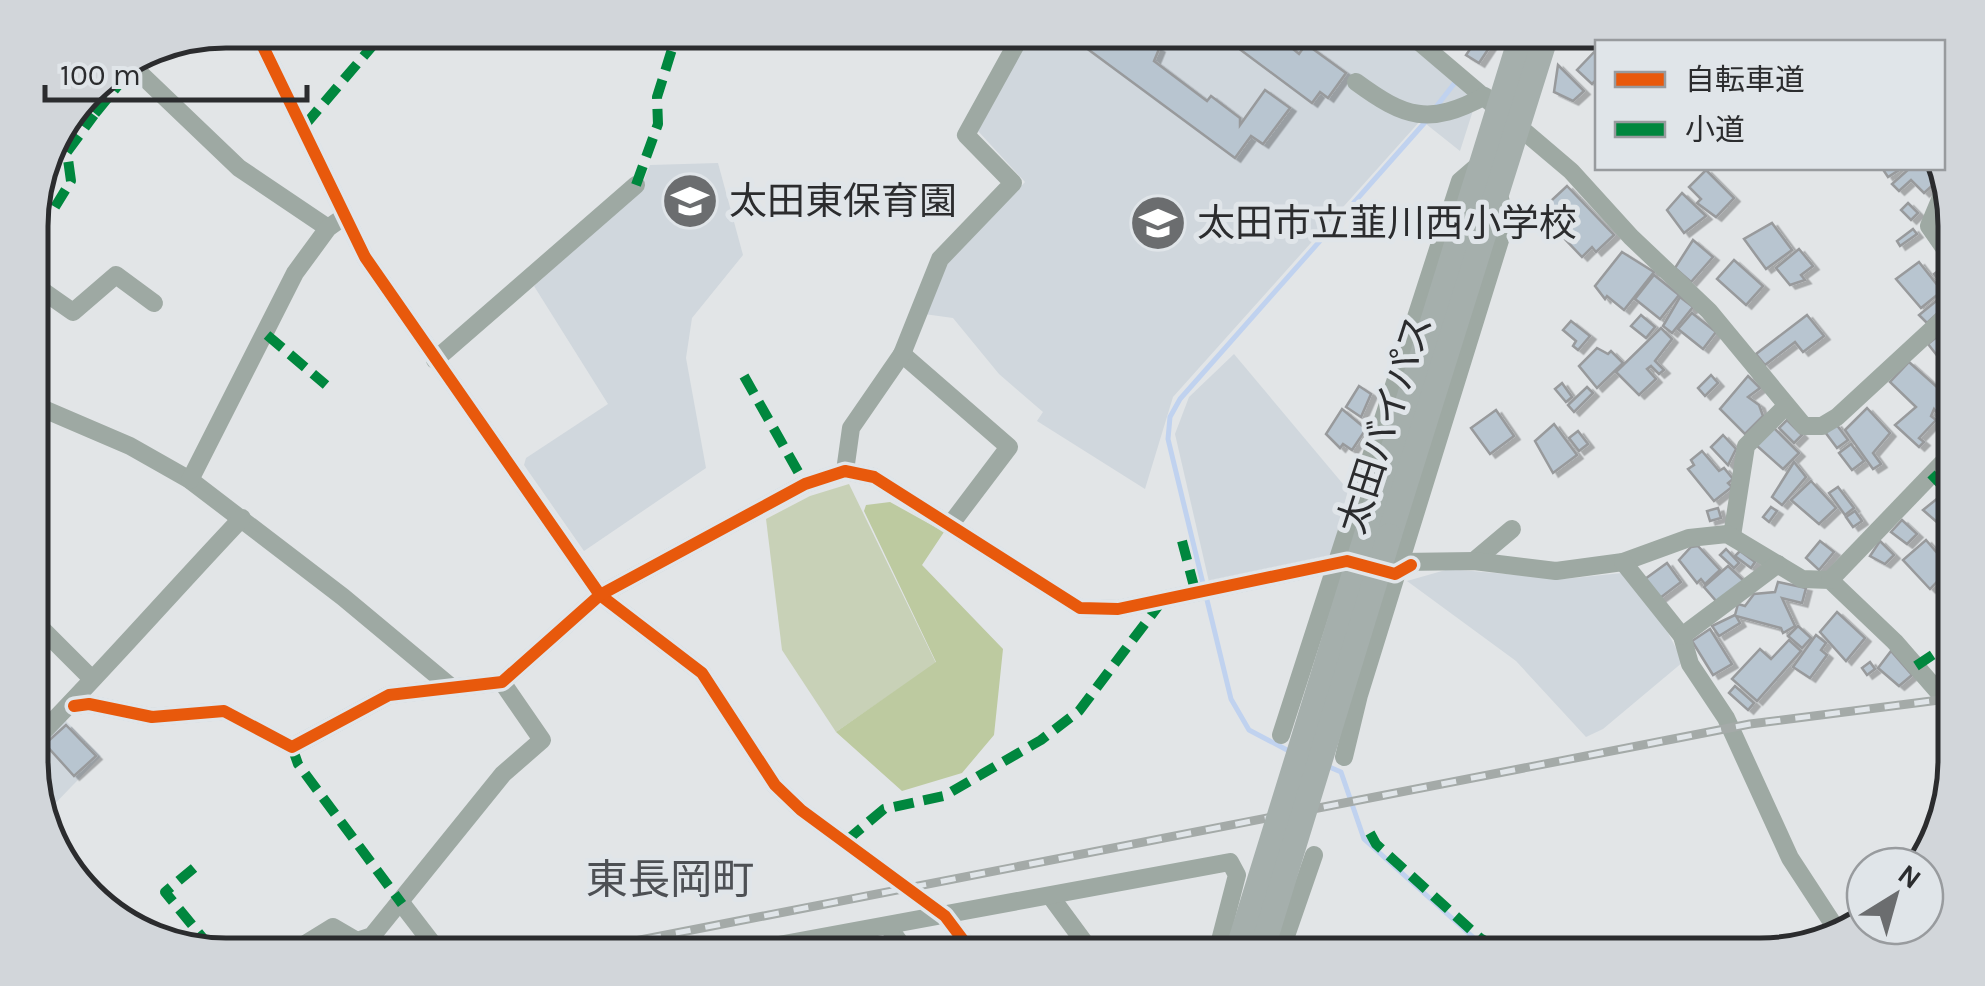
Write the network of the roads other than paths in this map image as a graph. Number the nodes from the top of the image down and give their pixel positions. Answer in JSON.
{"nodes":[{"id":1,"x":265,"y":48,"type":"edge"},
{"id":2,"x":1014,"y":48,"type":"edge"},
{"id":3,"x":1427,"y":48,"type":"edge"},
{"id":4,"x":1518,"y":48,"type":"edge"},
{"id":5,"x":1537,"y":48,"type":"edge"},
{"id":6,"x":137,"y":71,"type":"edge"},
{"id":7,"x":1356,"y":82,"type":"dead end"},
{"id":8,"x":1501,"y":110,"type":"junction"},
{"id":9,"x":1482,"y":161,"type":"junction"},
{"id":10,"x":636,"y":184,"type":"dead end"},
{"id":11,"x":1498,"y":190,"type":"junction"},
{"id":12,"x":1937,"y":208,"type":"edge"},
{"id":13,"x":345,"y":216,"type":"junction"},
{"id":14,"x":328,"y":228,"type":"junction"},
{"id":15,"x":1938,"y":239,"type":"edge"},
{"id":16,"x":48,"y":294,"type":"edge"},
{"id":17,"x":154,"y":303,"type":"dead end"},
{"id":18,"x":1938,"y":323,"type":"edge"},
{"id":19,"x":902,"y":354,"type":"junction"},
{"id":20,"x":435,"y":360,"type":"junction"},
{"id":21,"x":1785,"y":407,"type":"junction"},
{"id":22,"x":48,"y":410,"type":"edge"},
{"id":23,"x":1938,"y":468,"type":"edge"},
{"id":24,"x":845,"y":471,"type":"junction"},
{"id":25,"x":190,"y":480,"type":"junction"},
{"id":26,"x":242,"y":518,"type":"junction"},
{"id":27,"x":950,"y":524,"type":"junction"},
{"id":28,"x":1512,"y":529,"type":"dead end"},
{"id":29,"x":1378,"y":533,"type":"junction"},
{"id":30,"x":1732,"y":536,"type":"junction"},
{"id":31,"x":1474,"y":561,"type":"junction"},
{"id":32,"x":1622,"y":562,"type":"junction"},
{"id":33,"x":1340,"y":563,"type":"junction"},
{"id":34,"x":1778,"y":564,"type":"junction"},
{"id":35,"x":1402,"y":567,"type":"junction"},
{"id":36,"x":1830,"y":580,"type":"junction"},
{"id":37,"x":600,"y":595,"type":"junction"},
{"id":38,"x":48,"y":634,"type":"edge"},
{"id":39,"x":1682,"y":636,"type":"junction"},
{"id":40,"x":92,"y":679,"type":"junction"},
{"id":41,"x":502,"y":682,"type":"junction"},
{"id":42,"x":451,"y":687,"type":"junction"},
{"id":43,"x":1938,"y":691,"type":"edge"},
{"id":44,"x":74,"y":706,"type":"junction"},
{"id":45,"x":48,"y":729,"type":"edge"},
{"id":46,"x":1281,"y":735,"type":"dead end"},
{"id":47,"x":1344,"y":757,"type":"dead end"},
{"id":48,"x":1314,"y":855,"type":"dead end"},
{"id":49,"x":1051,"y":896,"type":"junction"},
{"id":50,"x":402,"y":904,"type":"junction"},
{"id":51,"x":945,"y":916,"type":"junction"},
{"id":52,"x":1831,"y":923,"type":"edge"},
{"id":53,"x":888,"y":926,"type":"junction"},
{"id":54,"x":311,"y":938,"type":"edge"},
{"id":55,"x":352,"y":938,"type":"edge"},
{"id":56,"x":366,"y":938,"type":"edge"},
{"id":57,"x":428,"y":938,"type":"edge"},
{"id":58,"x":840,"y":938,"type":"edge"},
{"id":59,"x":897,"y":938,"type":"edge"},
{"id":60,"x":962,"y":938,"type":"edge"},
{"id":61,"x":1081,"y":938,"type":"edge"},
{"id":62,"x":1221,"y":938,"type":"edge"},
{"id":63,"x":1242,"y":938,"type":"edge"},
{"id":64,"x":1277,"y":938,"type":"edge"},
{"id":65,"x":1280,"y":938,"type":"edge"}],
"edges":[{"from":1,"to":13,"type":"street"},
{"from":2,"to":19,"type":"street"},
{"from":3,"to":8,"type":"street"},
{"from":4,"to":8,"type":"highway","name":"太田バイパス"},
{"from":5,"to":8,"type":"highway","name":"太田バイパス"},
{"from":6,"to":14,"type":"street"},
{"from":7,"to":8,"type":"street"},
{"from":8,"to":9,"type":"highway","name":"太田バイパス"},
{"from":8,"to":11,"type":"highway","name":"太田バイパス"},
{"from":8,"to":21,"type":"street"},
{"from":9,"to":29,"type":"highway","name":"太田バイパス"},
{"from":9,"to":33,"type":"street"},
{"from":10,"to":20,"type":"street"},
{"from":11,"to":29,"type":"highway","name":"太田バイパス"},
{"from":11,"to":35,"type":"street"},
{"from":12,"to":15,"type":"street"},
{"from":13,"to":14,"type":"street"},
{"from":13,"to":20,"type":"street"},
{"from":14,"to":25,"type":"street"},
{"from":16,"to":17,"type":"street"},
{"from":18,"to":21,"type":"street"},
{"from":19,"to":24,"type":"street"},
{"from":19,"to":27,"type":"street"},
{"from":20,"to":37,"type":"street"},
{"from":21,"to":30,"type":"street"},
{"from":22,"to":25,"type":"street"},
{"from":23,"to":36,"type":"street"},
{"from":24,"to":27,"type":"street"},
{"from":24,"to":37,"type":"street"},
{"from":25,"to":26,"type":"street"},
{"from":26,"to":40,"type":"street"},
{"from":26,"to":42,"type":"street"},
{"from":27,"to":33,"type":"street"},
{"from":28,"to":31,"type":"street"},
{"from":29,"to":63,"type":"highway","name":"太田バイパス","bridge":true},
{"from":29,"to":64,"type":"highway","name":"太田バイパス","bridge":true},
{"from":30,"to":32,"type":"street"},
{"from":30,"to":34,"type":"street"},
{"from":31,"to":32,"type":"street"},
{"from":31,"to":35,"type":"street"},
{"from":32,"to":39,"type":"street"},
{"from":33,"to":35,"type":"street"},
{"from":33,"to":46,"type":"street"},
{"from":34,"to":36,"type":"street"},
{"from":34,"to":39,"type":"street"},
{"from":35,"to":47,"type":"street"},
{"from":36,"to":43,"type":"street"},
{"from":37,"to":41,"type":"street"},
{"from":37,"to":51,"type":"street"},
{"from":38,"to":40,"type":"street"},
{"from":39,"to":52,"type":"street"},
{"from":40,"to":44,"type":"street"},
{"from":41,"to":42,"type":"street"},
{"from":41,"to":50,"type":"street"},
{"from":42,"to":44,"type":"street"},
{"from":44,"to":45,"type":"street"},
{"from":48,"to":65,"type":"street"},
{"from":49,"to":51,"type":"street"},
{"from":49,"to":61,"type":"street"},
{"from":49,"to":62,"type":"street"},
{"from":50,"to":56,"type":"street"},
{"from":50,"to":57,"type":"street"},
{"from":51,"to":53,"type":"street"},
{"from":51,"to":60,"type":"street"},
{"from":53,"to":58,"type":"street"},
{"from":53,"to":59,"type":"street"},
{"from":54,"to":55,"type":"street"}]}
